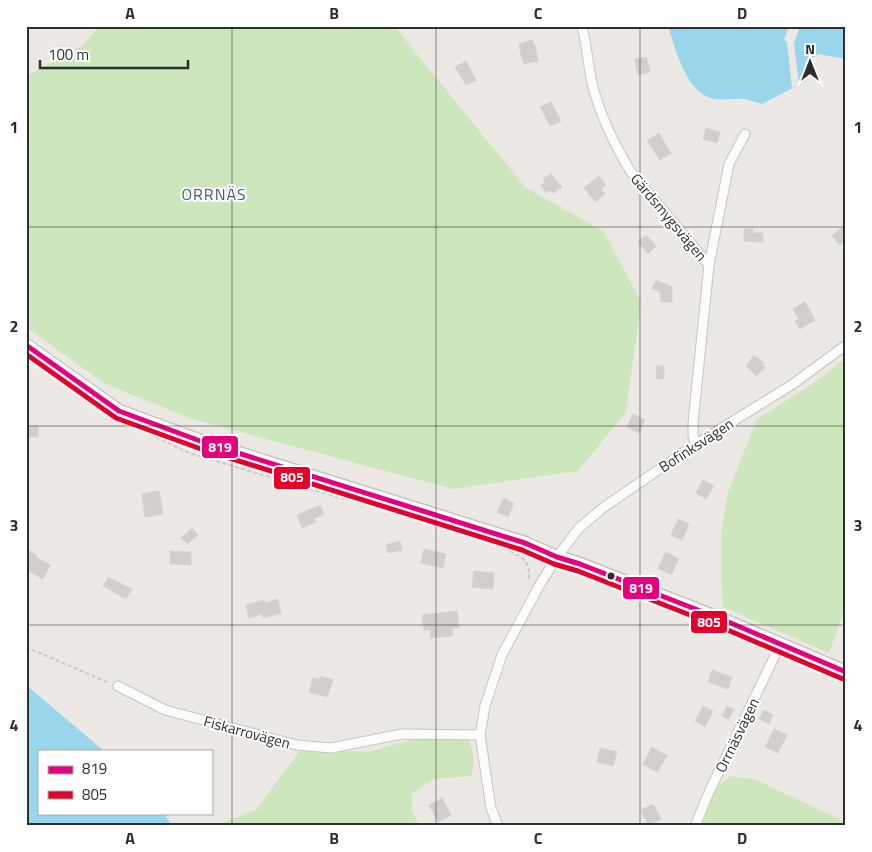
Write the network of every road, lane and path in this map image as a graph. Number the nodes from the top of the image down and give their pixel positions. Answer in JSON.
{"nodes":[{"id":1,"x":582,"y":26,"type":"edge"},
{"id":2,"x":745,"y":134,"type":"dead end"},
{"id":3,"x":709,"y":265,"type":"junction"},
{"id":4,"x":26,"y":345,"type":"edge"},
{"id":5,"x":846,"y":345,"type":"edge"},
{"id":6,"x":696,"y":444,"type":"junction"},
{"id":7,"x":557,"y":557,"type":"junction"},
{"id":8,"x":780,"y":645,"type":"junction"},
{"id":9,"x":26,"y":647,"type":"edge"},
{"id":10,"x":846,"y":672,"type":"edge"},
{"id":11,"x":118,"y":686,"type":"joint"},
{"id":12,"x":480,"y":735,"type":"junction"},
{"id":13,"x":498,"y":826,"type":"edge"},
{"id":14,"x":695,"y":826,"type":"edge"}],
"edges":[{"from":1,"to":3,"type":"street","name":"Gärdsmygsvägen"},
{"from":2,"to":3,"type":"street"},
{"from":3,"to":6,"type":"street","name":"Gärdsmygsvägen"},
{"from":4,"to":7,"type":"main road"},
{"from":5,"to":6,"type":"street","name":"Bofinksvägen"},
{"from":6,"to":7,"type":"street","name":"Bofinksvägen"},
{"from":7,"to":8,"type":"main road"},
{"from":7,"to":12,"type":"street","name":"Bofinksvägen"},
{"from":8,"to":10,"type":"main road"},
{"from":8,"to":14,"type":"street","name":"Orrnäsvägen"},
{"from":9,"to":11,"type":"path"},
{"from":11,"to":12,"type":"street","name":"Fiskarrovägen"},
{"from":12,"to":13,"type":"street","name":"Bofinksvägen"}]}
